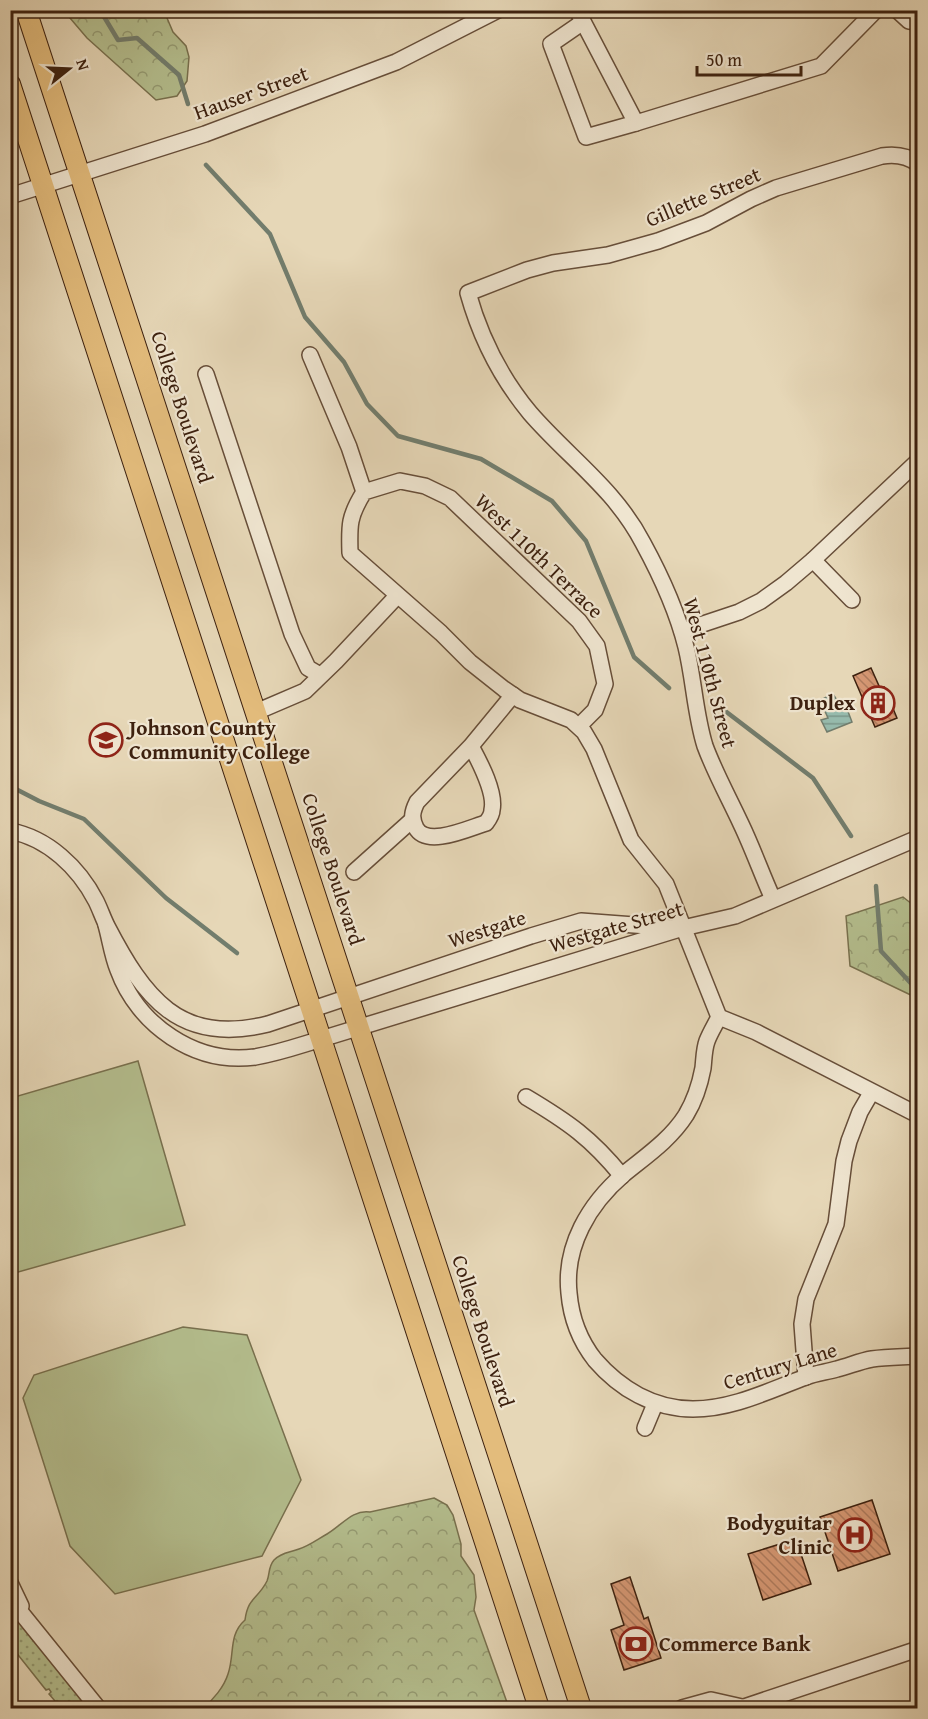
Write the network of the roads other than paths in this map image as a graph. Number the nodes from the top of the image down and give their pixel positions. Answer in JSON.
{"nodes":[{"id":1,"x":26,"y":10,"type":"edge"},
{"id":2,"x":498,"y":10,"type":"edge"},
{"id":3,"x":876,"y":10,"type":"edge"},
{"id":4,"x":897,"y":10,"type":"edge"},
{"id":5,"x":580,"y":16,"type":"edge"},
{"id":6,"x":918,"y":22,"type":"edge"},
{"id":7,"x":10,"y":84,"type":"edge"},
{"id":8,"x":636,"y":123,"type":"junction"},
{"id":9,"x":918,"y":164,"type":"edge"},
{"id":10,"x":80,"y":174,"type":"junction"},
{"id":11,"x":45,"y":186,"type":"junction"},
{"id":12,"x":10,"y":196,"type":"edge"},
{"id":13,"x":468,"y":293,"type":"joint"},
{"id":14,"x":310,"y":355,"type":"dead end"},
{"id":15,"x":206,"y":374,"type":"dead end"},
{"id":16,"x":918,"y":461,"type":"edge"},
{"id":17,"x":364,"y":492,"type":"junction"},
{"id":18,"x":813,"y":560,"type":"junction"},
{"id":19,"x":397,"y":596,"type":"junction"},
{"id":20,"x":852,"y":600,"type":"dead end"},
{"id":21,"x":682,"y":631,"type":"junction"},
{"id":22,"x":320,"y":675,"type":"junction"},
{"id":23,"x":513,"y":695,"type":"junction"},
{"id":24,"x":256,"y":712,"type":"junction"},
{"id":25,"x":579,"y":726,"type":"junction"},
{"id":26,"x":471,"y":746,"type":"junction"},
{"id":27,"x":412,"y":820,"type":"junction"},
{"id":28,"x":10,"y":831,"type":"edge"},
{"id":29,"x":918,"y":838,"type":"edge"},
{"id":30,"x":354,"y":872,"type":"dead end"},
{"id":31,"x":773,"y":899,"type":"junction"},
{"id":32,"x":106,"y":925,"type":"junction"},
{"id":33,"x":682,"y":928,"type":"junction"},
{"id":34,"x":349,"y":997,"type":"junction"},
{"id":35,"x":310,"y":1010,"type":"junction"},
{"id":36,"x":719,"y":1017,"type":"junction"},
{"id":37,"x":359,"y":1027,"type":"junction"},
{"id":38,"x":320,"y":1039,"type":"junction"},
{"id":39,"x":871,"y":1093,"type":"junction"},
{"id":40,"x":526,"y":1097,"type":"dead end"},
{"id":41,"x":918,"y":1115,"type":"edge"},
{"id":42,"x":622,"y":1176,"type":"junction"},
{"id":43,"x":918,"y":1356,"type":"edge"},
{"id":44,"x":806,"y":1377,"type":"junction"},
{"id":45,"x":655,"y":1404,"type":"junction"},
{"id":46,"x":645,"y":1428,"type":"dead end"},
{"id":47,"x":10,"y":1584,"type":"edge"},
{"id":48,"x":10,"y":1599,"type":"edge"},
{"id":49,"x":27,"y":1620,"type":"junction"},
{"id":50,"x":918,"y":1649,"type":"edge"},
{"id":51,"x":98,"y":1708,"type":"edge"},
{"id":52,"x":539,"y":1708,"type":"edge"},
{"id":53,"x":581,"y":1708,"type":"edge"},
{"id":54,"x":682,"y":1708,"type":"edge"},
{"id":55,"x":742,"y":1708,"type":"edge"}],
"edges":[{"from":1,"to":10,"type":"main road","name":"College Boulevard"},
{"from":2,"to":10,"type":"street","name":"Hauser Street"},
{"from":3,"to":8,"type":"street"},
{"from":4,"to":6,"type":"street"},
{"from":5,"to":8,"type":"street"},
{"from":5,"to":8,"type":"street"},
{"from":7,"to":11,"type":"main road"},
{"from":9,"to":13,"type":"street","name":"Gillette Street"},
{"from":10,"to":11,"type":"street","name":"Hauser Street"},
{"from":10,"to":24,"type":"main road","name":"College Boulevard"},
{"from":11,"to":12,"type":"street","name":"Hauser Street"},
{"from":11,"to":35,"type":"main road"},
{"from":13,"to":21,"type":"street","name":"West 110th Street"},
{"from":14,"to":17,"type":"street"},
{"from":15,"to":22,"type":"street"},
{"from":16,"to":18,"type":"street"},
{"from":17,"to":19,"type":"street"},
{"from":17,"to":25,"type":"street","name":"West 110th Terrace"},
{"from":18,"to":20,"type":"street"},
{"from":18,"to":21,"type":"street"},
{"from":19,"to":22,"type":"street"},
{"from":19,"to":23,"type":"street"},
{"from":21,"to":31,"type":"street","name":"West 110th Street"},
{"from":22,"to":24,"type":"street"},
{"from":23,"to":25,"type":"street"},
{"from":23,"to":26,"type":"street"},
{"from":24,"to":34,"type":"main road","name":"College Boulevard"},
{"from":25,"to":33,"type":"street"},
{"from":26,"to":27,"type":"street"},
{"from":26,"to":27,"type":"street"},
{"from":27,"to":30,"type":"street"},
{"from":28,"to":32,"type":"street"},
{"from":29,"to":31,"type":"street","name":"Westgate Street"},
{"from":31,"to":33,"type":"street","name":"Westgate Street"},
{"from":32,"to":35,"type":"street","name":"Westgate"},
{"from":32,"to":38,"type":"street","name":"Westgate Street"},
{"from":33,"to":34,"type":"street","name":"Westgate"},
{"from":33,"to":36,"type":"street"},
{"from":33,"to":37,"type":"street","name":"Westgate Street"},
{"from":34,"to":35,"type":"street","name":"Westgate"},
{"from":34,"to":37,"type":"main road","name":"College Boulevard"},
{"from":35,"to":38,"type":"main road"},
{"from":36,"to":39,"type":"street"},
{"from":36,"to":42,"type":"street","name":"Century Lane"},
{"from":37,"to":38,"type":"street","name":"Westgate Street"},
{"from":37,"to":53,"type":"main road","name":"College Boulevard"},
{"from":38,"to":52,"type":"main road"},
{"from":39,"to":41,"type":"street"},
{"from":39,"to":44,"type":"street"},
{"from":40,"to":42,"type":"street"},
{"from":42,"to":45,"type":"street","name":"Century Lane"},
{"from":43,"to":44,"type":"street","name":"Century Lane"},
{"from":44,"to":45,"type":"street","name":"Century Lane"},
{"from":45,"to":46,"type":"street"},
{"from":47,"to":49,"type":"street"},
{"from":48,"to":49,"type":"street"},
{"from":49,"to":51,"type":"street"},
{"from":50,"to":55,"type":"street"},
{"from":54,"to":55,"type":"street"}]}
